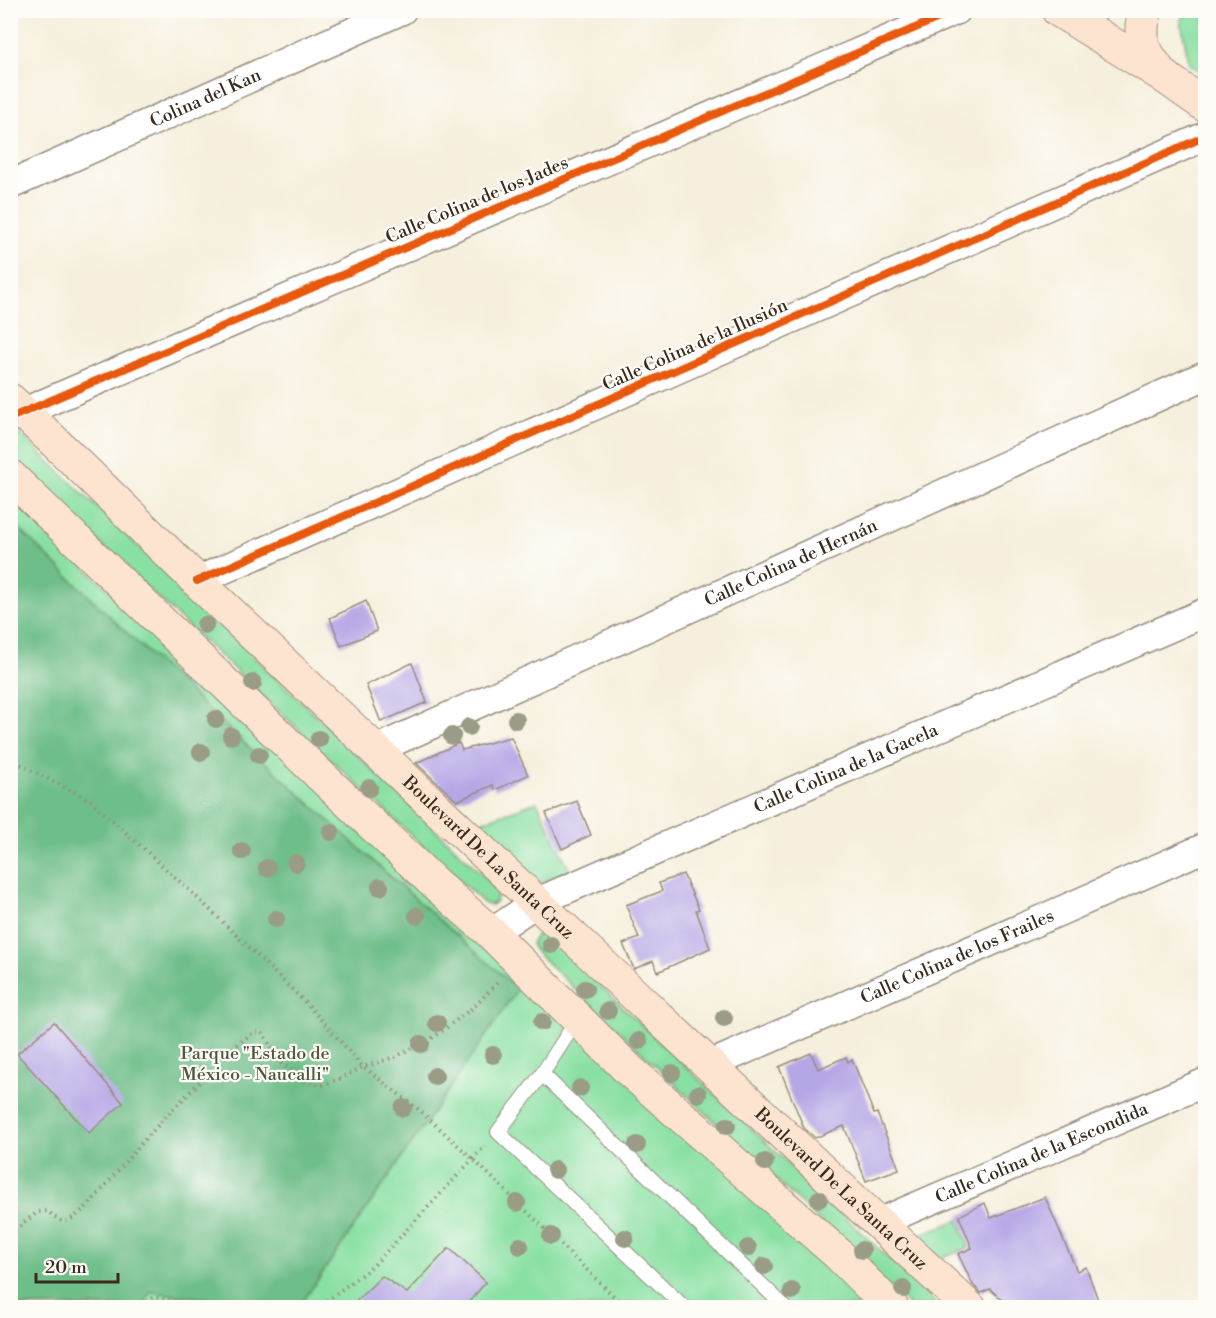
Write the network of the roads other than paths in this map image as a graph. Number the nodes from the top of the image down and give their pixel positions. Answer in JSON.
{"nodes":[{"id":1,"x":402,"y":10,"type":"edge"},
{"id":2,"x":957,"y":10,"type":"edge"},
{"id":3,"x":1058,"y":10,"type":"edge"},
{"id":4,"x":1146,"y":10,"type":"edge"},
{"id":5,"x":1162,"y":75,"type":"junction"},
{"id":6,"x":1206,"y":106,"type":"edge"},
{"id":7,"x":1206,"y":136,"type":"edge"},
{"id":8,"x":10,"y":185,"type":"edge"},
{"id":9,"x":1206,"y":375,"type":"edge"},
{"id":10,"x":15,"y":410,"type":"edge"},
{"id":11,"x":10,"y":476,"type":"edge"},
{"id":12,"x":197,"y":581,"type":"junction"},
{"id":13,"x":1206,"y":612,"type":"edge"},
{"id":14,"x":375,"y":750,"type":"junction"},
{"id":15,"x":1206,"y":847,"type":"edge"},
{"id":16,"x":537,"y":902,"type":"junction"},
{"id":17,"x":490,"y":933,"type":"junction"},
{"id":18,"x":577,"y":1020,"type":"junction"},
{"id":19,"x":710,"y":1065,"type":"junction"},
{"id":20,"x":542,"y":1074,"type":"junction"},
{"id":21,"x":1206,"y":1082,"type":"edge"},
{"id":22,"x":878,"y":1223,"type":"junction"},
{"id":23,"x":888,"y":1306,"type":"edge"},
{"id":24,"x":685,"y":1308,"type":"edge"},
{"id":25,"x":786,"y":1308,"type":"edge"},
{"id":26,"x":970,"y":1308,"type":"edge"}],
"edges":[{"from":1,"to":8,"type":"street","name":"Colina del Kan"},
{"from":2,"to":10,"type":"street","name":"Calle Colina de los Jades"},
{"from":3,"to":5,"type":"main road"},
{"from":4,"to":5,"type":"main road"},
{"from":5,"to":6,"type":"main road"},
{"from":7,"to":12,"type":"street","name":"Calle Colina de la Ilusión"},
{"from":9,"to":14,"type":"street","name":"Calle Colina de Hernán"},
{"from":10,"to":12,"type":"main road","name":"Boulevard De La Santa Cruz"},
{"from":11,"to":17,"type":"main road"},
{"from":12,"to":14,"type":"main road","name":"Boulevard De La Santa Cruz"},
{"from":13,"to":16,"type":"street","name":"Calle Colina de la Gacela"},
{"from":14,"to":16,"type":"main road","name":"Boulevard De La Santa Cruz"},
{"from":15,"to":19,"type":"street","name":"Calle Colina de los Frailes"},
{"from":16,"to":17,"type":"street","name":"Calle Colina de la Gacela"},
{"from":16,"to":19,"type":"main road","name":"Boulevard De La Santa Cruz"},
{"from":17,"to":18,"type":"main road"},
{"from":18,"to":20,"type":"lane"},
{"from":18,"to":23,"type":"main road"},
{"from":19,"to":22,"type":"main road","name":"Boulevard De La Santa Cruz"},
{"from":20,"to":24,"type":"lane"},
{"from":20,"to":25,"type":"lane"},
{"from":21,"to":22,"type":"street","name":"Calle Colina de la Escondida"},
{"from":22,"to":26,"type":"main road","name":"Boulevard De La Santa Cruz"}]}
